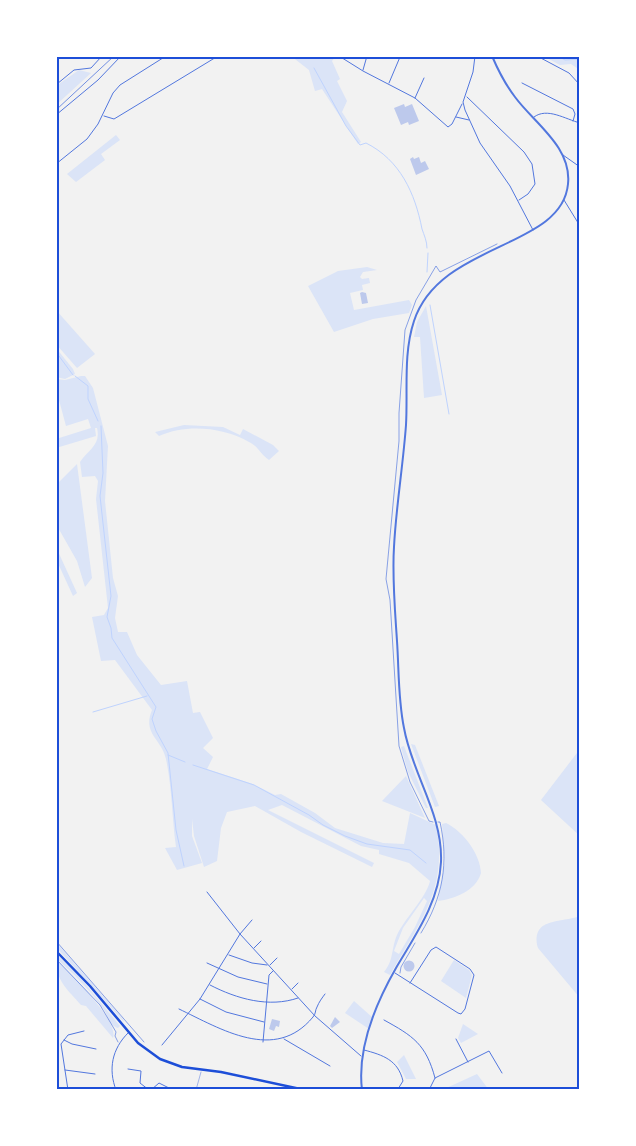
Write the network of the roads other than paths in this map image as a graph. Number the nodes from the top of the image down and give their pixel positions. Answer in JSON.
{"nodes":[{"id":1,"x":102,"y":56,"type":"edge"},
{"id":2,"x":120,"y":56,"type":"edge"},
{"id":3,"x":166,"y":56,"type":"edge"},
{"id":4,"x":218,"y":56,"type":"edge"},
{"id":5,"x":339,"y":56,"type":"edge"},
{"id":6,"x":367,"y":56,"type":"edge"},
{"id":7,"x":475,"y":56,"type":"edge"},
{"id":8,"x":492,"y":56,"type":"edge"},
{"id":9,"x":537,"y":56,"type":"edge"},
{"id":10,"x":400,"y":57,"type":"edge"},
{"id":11,"x":363,"y":71,"type":"junction"},
{"id":12,"x":424,"y":78,"type":"dead end"},
{"id":13,"x":389,"y":83,"type":"junction"},
{"id":14,"x":522,"y":83,"type":"dead end"},
{"id":15,"x":57,"y":84,"type":"edge"},
{"id":16,"x":580,"y":85,"type":"edge"},
{"id":17,"x":466,"y":96,"type":"junction"},
{"id":18,"x":415,"y":98,"type":"junction"},
{"id":19,"x":463,"y":102,"type":"junction"},
{"id":20,"x":56,"y":115,"type":"edge"},
{"id":21,"x":104,"y":116,"type":"junction"},
{"id":22,"x":456,"y":116,"type":"junction"},
{"id":23,"x":532,"y":118,"type":"junction"},
{"id":24,"x":469,"y":120,"type":"junction"},
{"id":25,"x":573,"y":121,"type":"junction"},
{"id":26,"x":580,"y":123,"type":"edge"},
{"id":27,"x":563,"y":154,"type":"junction"},
{"id":28,"x":56,"y":164,"type":"edge"},
{"id":29,"x":579,"y":166,"type":"edge"},
{"id":30,"x":564,"y":200,"type":"junction"},
{"id":31,"x":518,"y":201,"type":"junction"},
{"id":32,"x":580,"y":226,"type":"edge"},
{"id":33,"x":533,"y":230,"type":"junction"},
{"id":34,"x":207,"y":892,"type":"dead end"},
{"id":35,"x":252,"y":920,"type":"dead end"},
{"id":36,"x":240,"y":934,"type":"junction"},
{"id":37,"x":261,"y":941,"type":"dead end"},
{"id":38,"x":253,"y":948,"type":"junction"},
{"id":39,"x":56,"y":951,"type":"edge"},
{"id":40,"x":228,"y":955,"type":"junction"},
{"id":41,"x":277,"y":958,"type":"dead end"},
{"id":42,"x":207,"y":964,"type":"dead end"},
{"id":43,"x":268,"y":965,"type":"junction"},
{"id":44,"x":220,"y":969,"type":"junction"},
{"id":45,"x":273,"y":970,"type":"junction"},
{"id":46,"x":394,"y":972,"type":"junction"},
{"id":47,"x":410,"y":982,"type":"junction"},
{"id":48,"x":298,"y":983,"type":"dead end"},
{"id":49,"x":268,"y":984,"type":"junction"},
{"id":50,"x":210,"y":985,"type":"junction"},
{"id":51,"x":292,"y":990,"type":"junction"},
{"id":52,"x":325,"y":994,"type":"dead end"},
{"id":53,"x":298,"y":998,"type":"junction"},
{"id":54,"x":200,"y":999,"type":"junction"},
{"id":55,"x":266,"y":1003,"type":"junction"},
{"id":56,"x":179,"y":1009,"type":"dead end"},
{"id":57,"x":188,"y":1013,"type":"junction"},
{"id":58,"x":315,"y":1016,"type":"junction"},
{"id":59,"x":384,"y":1020,"type":"dead end"},
{"id":60,"x":264,"y":1022,"type":"junction"},
{"id":61,"x":84,"y":1031,"type":"dead end"},
{"id":62,"x":128,"y":1032,"type":"junction"},
{"id":63,"x":284,"y":1038,"type":"junction"},
{"id":64,"x":456,"y":1039,"type":"dead end"},
{"id":65,"x":63,"y":1040,"type":"junction"},
{"id":66,"x":263,"y":1042,"type":"junction"},
{"id":67,"x":162,"y":1045,"type":"dead end"},
{"id":68,"x":96,"y":1049,"type":"dead end"},
{"id":69,"x":363,"y":1050,"type":"junction"},
{"id":70,"x":362,"y":1056,"type":"junction"},
{"id":71,"x":468,"y":1062,"type":"junction"},
{"id":72,"x":330,"y":1066,"type":"dead end"},
{"id":73,"x":128,"y":1069,"type":"dead end"},
{"id":74,"x":202,"y":1069,"type":"junction"},
{"id":75,"x":65,"y":1070,"type":"junction"},
{"id":76,"x":502,"y":1073,"type":"dead end"},
{"id":77,"x":95,"y":1074,"type":"dead end"},
{"id":78,"x":435,"y":1078,"type":"junction"},
{"id":79,"x":398,"y":1089,"type":"edge"},
{"id":80,"x":68,"y":1090,"type":"edge"},
{"id":81,"x":116,"y":1090,"type":"edge"},
{"id":82,"x":150,"y":1090,"type":"edge"},
{"id":83,"x":173,"y":1090,"type":"edge"},
{"id":84,"x":196,"y":1090,"type":"edge"},
{"id":85,"x":304,"y":1090,"type":"edge"},
{"id":86,"x":362,"y":1090,"type":"edge"},
{"id":87,"x":429,"y":1090,"type":"edge"}],
"edges":[{"from":1,"to":15,"type":"street"},
{"from":2,"to":20,"type":"street"},
{"from":3,"to":21,"type":"street"},
{"from":4,"to":21,"type":"street"},
{"from":5,"to":11,"type":"street"},
{"from":6,"to":11,"type":"street"},
{"from":7,"to":17,"type":"street"},
{"from":8,"to":23,"type":"street"},
{"from":9,"to":16,"type":"street"},
{"from":10,"to":13,"type":"street"},
{"from":11,"to":13,"type":"street"},
{"from":12,"to":18,"type":"street"},
{"from":13,"to":18,"type":"street"},
{"from":14,"to":25,"type":"street"},
{"from":17,"to":19,"type":"street"},
{"from":17,"to":31,"type":"street"},
{"from":18,"to":22,"type":"street"},
{"from":19,"to":22,"type":"street"},
{"from":19,"to":24,"type":"street"},
{"from":21,"to":28,"type":"street"},
{"from":22,"to":24,"type":"street"},
{"from":23,"to":25,"type":"street"},
{"from":23,"to":27,"type":"street"},
{"from":24,"to":31,"type":"street"},
{"from":25,"to":26,"type":"street"},
{"from":27,"to":29,"type":"street"},
{"from":27,"to":30,"type":"street"},
{"from":30,"to":32,"type":"street"},
{"from":30,"to":33,"type":"street"},
{"from":31,"to":33,"type":"street"},
{"from":33,"to":46,"type":"street"},
{"from":34,"to":36,"type":"street"},
{"from":35,"to":36,"type":"street"},
{"from":36,"to":38,"type":"street"},
{"from":36,"to":40,"type":"street"},
{"from":37,"to":38,"type":"street"},
{"from":38,"to":43,"type":"street"},
{"from":39,"to":62,"type":"main road"},
{"from":40,"to":43,"type":"street"},
{"from":40,"to":44,"type":"street"},
{"from":41,"to":43,"type":"street"},
{"from":42,"to":44,"type":"street"},
{"from":43,"to":45,"type":"street"},
{"from":44,"to":49,"type":"street"},
{"from":44,"to":50,"type":"street"},
{"from":45,"to":49,"type":"street"},
{"from":45,"to":51,"type":"street"},
{"from":46,"to":47,"type":"street"},
{"from":46,"to":69,"type":"street"},
{"from":47,"to":47,"type":"street"},
{"from":48,"to":51,"type":"street"},
{"from":49,"to":55,"type":"street"},
{"from":50,"to":54,"type":"street"},
{"from":50,"to":55,"type":"street"},
{"from":51,"to":53,"type":"street"},
{"from":52,"to":58,"type":"street"},
{"from":53,"to":55,"type":"street"},
{"from":53,"to":58,"type":"street"},
{"from":54,"to":57,"type":"street"},
{"from":54,"to":60,"type":"street"},
{"from":55,"to":60,"type":"street"},
{"from":56,"to":57,"type":"street"},
{"from":57,"to":66,"type":"street"},
{"from":57,"to":67,"type":"street"},
{"from":58,"to":63,"type":"street"},
{"from":58,"to":70,"type":"street"},
{"from":59,"to":78,"type":"street"},
{"from":60,"to":66,"type":"street"},
{"from":61,"to":65,"type":"street"},
{"from":62,"to":74,"type":"main road"},
{"from":62,"to":81,"type":"street"},
{"from":63,"to":66,"type":"street"},
{"from":63,"to":72,"type":"street"},
{"from":64,"to":71,"type":"street"},
{"from":65,"to":68,"type":"street"},
{"from":65,"to":75,"type":"street"},
{"from":69,"to":70,"type":"street"},
{"from":69,"to":79,"type":"street"},
{"from":70,"to":86,"type":"street"},
{"from":71,"to":76,"type":"street"},
{"from":71,"to":78,"type":"street"},
{"from":73,"to":82,"type":"street"},
{"from":74,"to":84,"type":"lane"},
{"from":74,"to":85,"type":"main road"},
{"from":75,"to":77,"type":"street"},
{"from":75,"to":80,"type":"street"},
{"from":78,"to":87,"type":"street"},
{"from":82,"to":83,"type":"street"}]}
